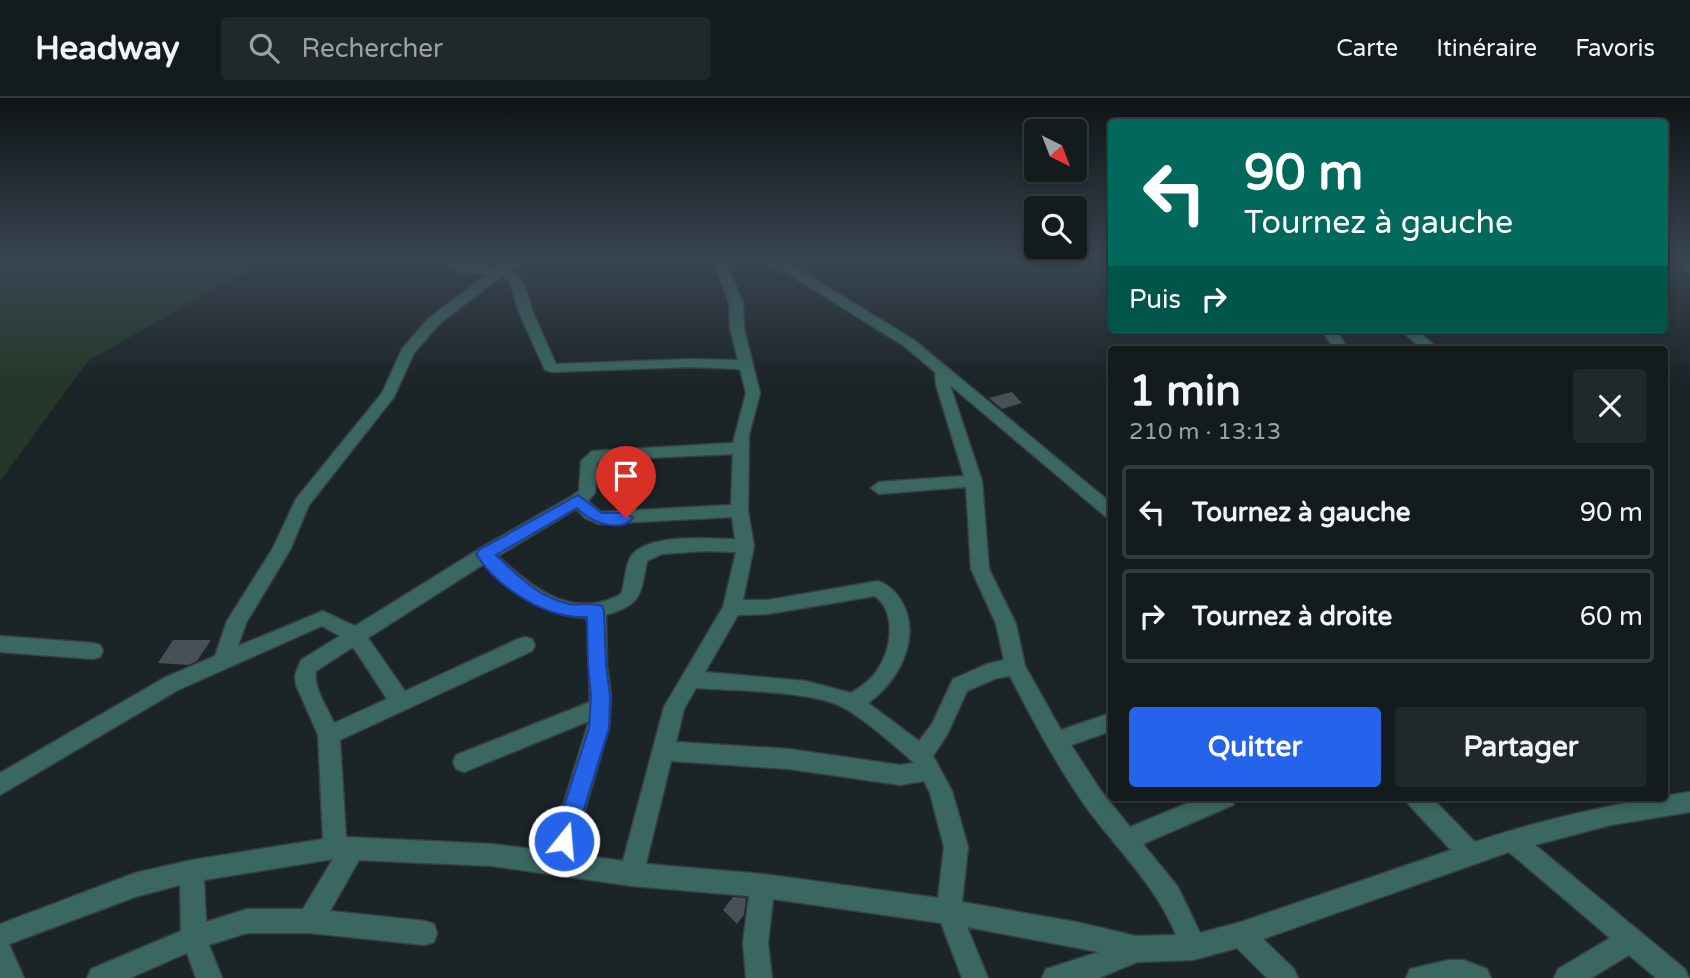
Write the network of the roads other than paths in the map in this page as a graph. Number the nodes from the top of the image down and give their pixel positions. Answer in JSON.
{"nodes":[{"id":1,"x":458,"y":302,"type":"edge"},
{"id":2,"x":523,"y":302,"type":"edge"},
{"id":3,"x":736,"y":302,"type":"edge"},
{"id":4,"x":838,"y":302,"type":"edge"},
{"id":5,"x":1411,"y":333,"type":"edge"},
{"id":6,"x":1428,"y":346,"type":"edge"},
{"id":7,"x":746,"y":365,"type":"junction"},
{"id":8,"x":942,"y":372,"type":"junction"},
{"id":9,"x":740,"y":448,"type":"junction"},
{"id":10,"x":974,"y":481,"type":"junction"},
{"id":11,"x":879,"y":488,"type":"dead end"},
{"id":12,"x":578,"y":500,"type":"junction"},
{"id":13,"x":1108,"y":510,"type":"edge"},
{"id":14,"x":739,"y":511,"type":"junction"},
{"id":15,"x":745,"y":546,"type":"junction"},
{"id":16,"x":485,"y":554,"type":"junction"},
{"id":17,"x":732,"y":608,"type":"junction"},
{"id":18,"x":596,"y":611,"type":"junction"},
{"id":19,"x":355,"y":635,"type":"junction"},
{"id":20,"x":0,"y":644,"type":"edge"},
{"id":21,"x":526,"y":645,"type":"dead end"},
{"id":22,"x":93,"y":651,"type":"dead end"},
{"id":23,"x":223,"y":661,"type":"junction"},
{"id":24,"x":1015,"y":667,"type":"junction"},
{"id":25,"x":690,"y":679,"type":"junction"},
{"id":26,"x":401,"y":702,"type":"junction"},
{"id":27,"x":853,"y":703,"type":"junction"},
{"id":28,"x":599,"y":708,"type":"junction"},
{"id":29,"x":1108,"y":723,"type":"edge"},
{"id":30,"x":329,"y":734,"type":"junction"},
{"id":31,"x":1056,"y":741,"type":"junction"},
{"id":32,"x":664,"y":751,"type":"junction"},
{"id":33,"x":464,"y":762,"type":"dead end"},
{"id":34,"x":925,"y":763,"type":"junction"},
{"id":35,"x":0,"y":785,"type":"edge"},
{"id":36,"x":1218,"y":801,"type":"edge"},
{"id":37,"x":1420,"y":801,"type":"edge"},
{"id":38,"x":1690,"y":802,"type":"edge"},
{"id":39,"x":1513,"y":840,"type":"junction"},
{"id":40,"x":1125,"y":841,"type":"junction"},
{"id":41,"x":344,"y":848,"type":"junction"},
{"id":42,"x":1471,"y":854,"type":"junction"},
{"id":43,"x":556,"y":864,"type":"junction"},
{"id":44,"x":192,"y":871,"type":"junction"},
{"id":45,"x":632,"y":874,"type":"junction"},
{"id":46,"x":763,"y":886,"type":"junction"},
{"id":47,"x":948,"y":912,"type":"junction"},
{"id":48,"x":310,"y":921,"type":"junction"},
{"id":49,"x":425,"y":933,"type":"dead end"},
{"id":50,"x":1241,"y":934,"type":"junction"},
{"id":51,"x":0,"y":936,"type":"edge"},
{"id":52,"x":194,"y":939,"type":"junction"},
{"id":53,"x":1631,"y":940,"type":"junction"},
{"id":54,"x":1193,"y":947,"type":"junction"},
{"id":55,"x":1136,"y":949,"type":"junction"},
{"id":56,"x":0,"y":952,"type":"edge"},
{"id":57,"x":11,"y":978,"type":"edge"},
{"id":58,"x":100,"y":978,"type":"edge"},
{"id":59,"x":209,"y":978,"type":"edge"},
{"id":60,"x":760,"y":978,"type":"edge"},
{"id":61,"x":975,"y":978,"type":"edge"},
{"id":62,"x":1055,"y":978,"type":"edge"},
{"id":63,"x":1285,"y":978,"type":"edge"},
{"id":64,"x":1419,"y":978,"type":"edge"},
{"id":65,"x":1478,"y":978,"type":"edge"},
{"id":66,"x":1567,"y":978,"type":"edge"},
{"id":67,"x":1676,"y":978,"type":"edge"}],
"edges":[{"from":1,"to":23,"type":"street"},
{"from":2,"to":7,"type":"street"},
{"from":3,"to":7,"type":"street"},
{"from":4,"to":8,"type":"street"},
{"from":5,"to":6,"type":"street"},
{"from":7,"to":9,"type":"street"},
{"from":8,"to":10,"type":"street"},
{"from":8,"to":13,"type":"street"},
{"from":9,"to":12,"type":"street"},
{"from":9,"to":14,"type":"street"},
{"from":10,"to":11,"type":"street"},
{"from":10,"to":24,"type":"street"},
{"from":12,"to":14,"type":"street"},
{"from":12,"to":16,"type":"street"},
{"from":14,"to":15,"type":"street"},
{"from":15,"to":17,"type":"street"},
{"from":15,"to":18,"type":"street"},
{"from":16,"to":18,"type":"street"},
{"from":16,"to":19,"type":"street"},
{"from":17,"to":25,"type":"street"},
{"from":17,"to":27,"type":"street"},
{"from":18,"to":28,"type":"street"},
{"from":19,"to":23,"type":"street"},
{"from":19,"to":26,"type":"street"},
{"from":19,"to":30,"type":"street"},
{"from":20,"to":22,"type":"street"},
{"from":21,"to":26,"type":"street"},
{"from":23,"to":35,"type":"street"},
{"from":24,"to":31,"type":"street"},
{"from":24,"to":34,"type":"street"},
{"from":25,"to":27,"type":"street"},
{"from":25,"to":32,"type":"street"},
{"from":26,"to":30,"type":"street"},
{"from":27,"to":34,"type":"street"},
{"from":28,"to":33,"type":"street"},
{"from":28,"to":43,"type":"street"},
{"from":29,"to":31,"type":"street"},
{"from":30,"to":41,"type":"street"},
{"from":31,"to":40,"type":"street"},
{"from":32,"to":34,"type":"street"},
{"from":32,"to":45,"type":"street"},
{"from":34,"to":47,"type":"street"},
{"from":36,"to":40,"type":"street"},
{"from":37,"to":42,"type":"street"},
{"from":38,"to":39,"type":"street"},
{"from":39,"to":42,"type":"street"},
{"from":39,"to":53,"type":"street"},
{"from":40,"to":54,"type":"street"},
{"from":41,"to":43,"type":"street"},
{"from":41,"to":44,"type":"street"},
{"from":41,"to":48,"type":"street"},
{"from":42,"to":50,"type":"street"},
{"from":43,"to":45,"type":"street"},
{"from":44,"to":51,"type":"street"},
{"from":44,"to":52,"type":"street"},
{"from":45,"to":46,"type":"street"},
{"from":46,"to":47,"type":"street"},
{"from":46,"to":60,"type":"street"},
{"from":47,"to":55,"type":"street"},
{"from":47,"to":61,"type":"street"},
{"from":48,"to":49,"type":"street"},
{"from":48,"to":52,"type":"street"},
{"from":50,"to":54,"type":"street"},
{"from":50,"to":63,"type":"street"},
{"from":52,"to":58,"type":"street"},
{"from":52,"to":59,"type":"street"},
{"from":53,"to":66,"type":"street"},
{"from":53,"to":67,"type":"street"},
{"from":54,"to":55,"type":"street"},
{"from":55,"to":62,"type":"street"},
{"from":56,"to":57,"type":"street"},
{"from":64,"to":65,"type":"street"}]}
